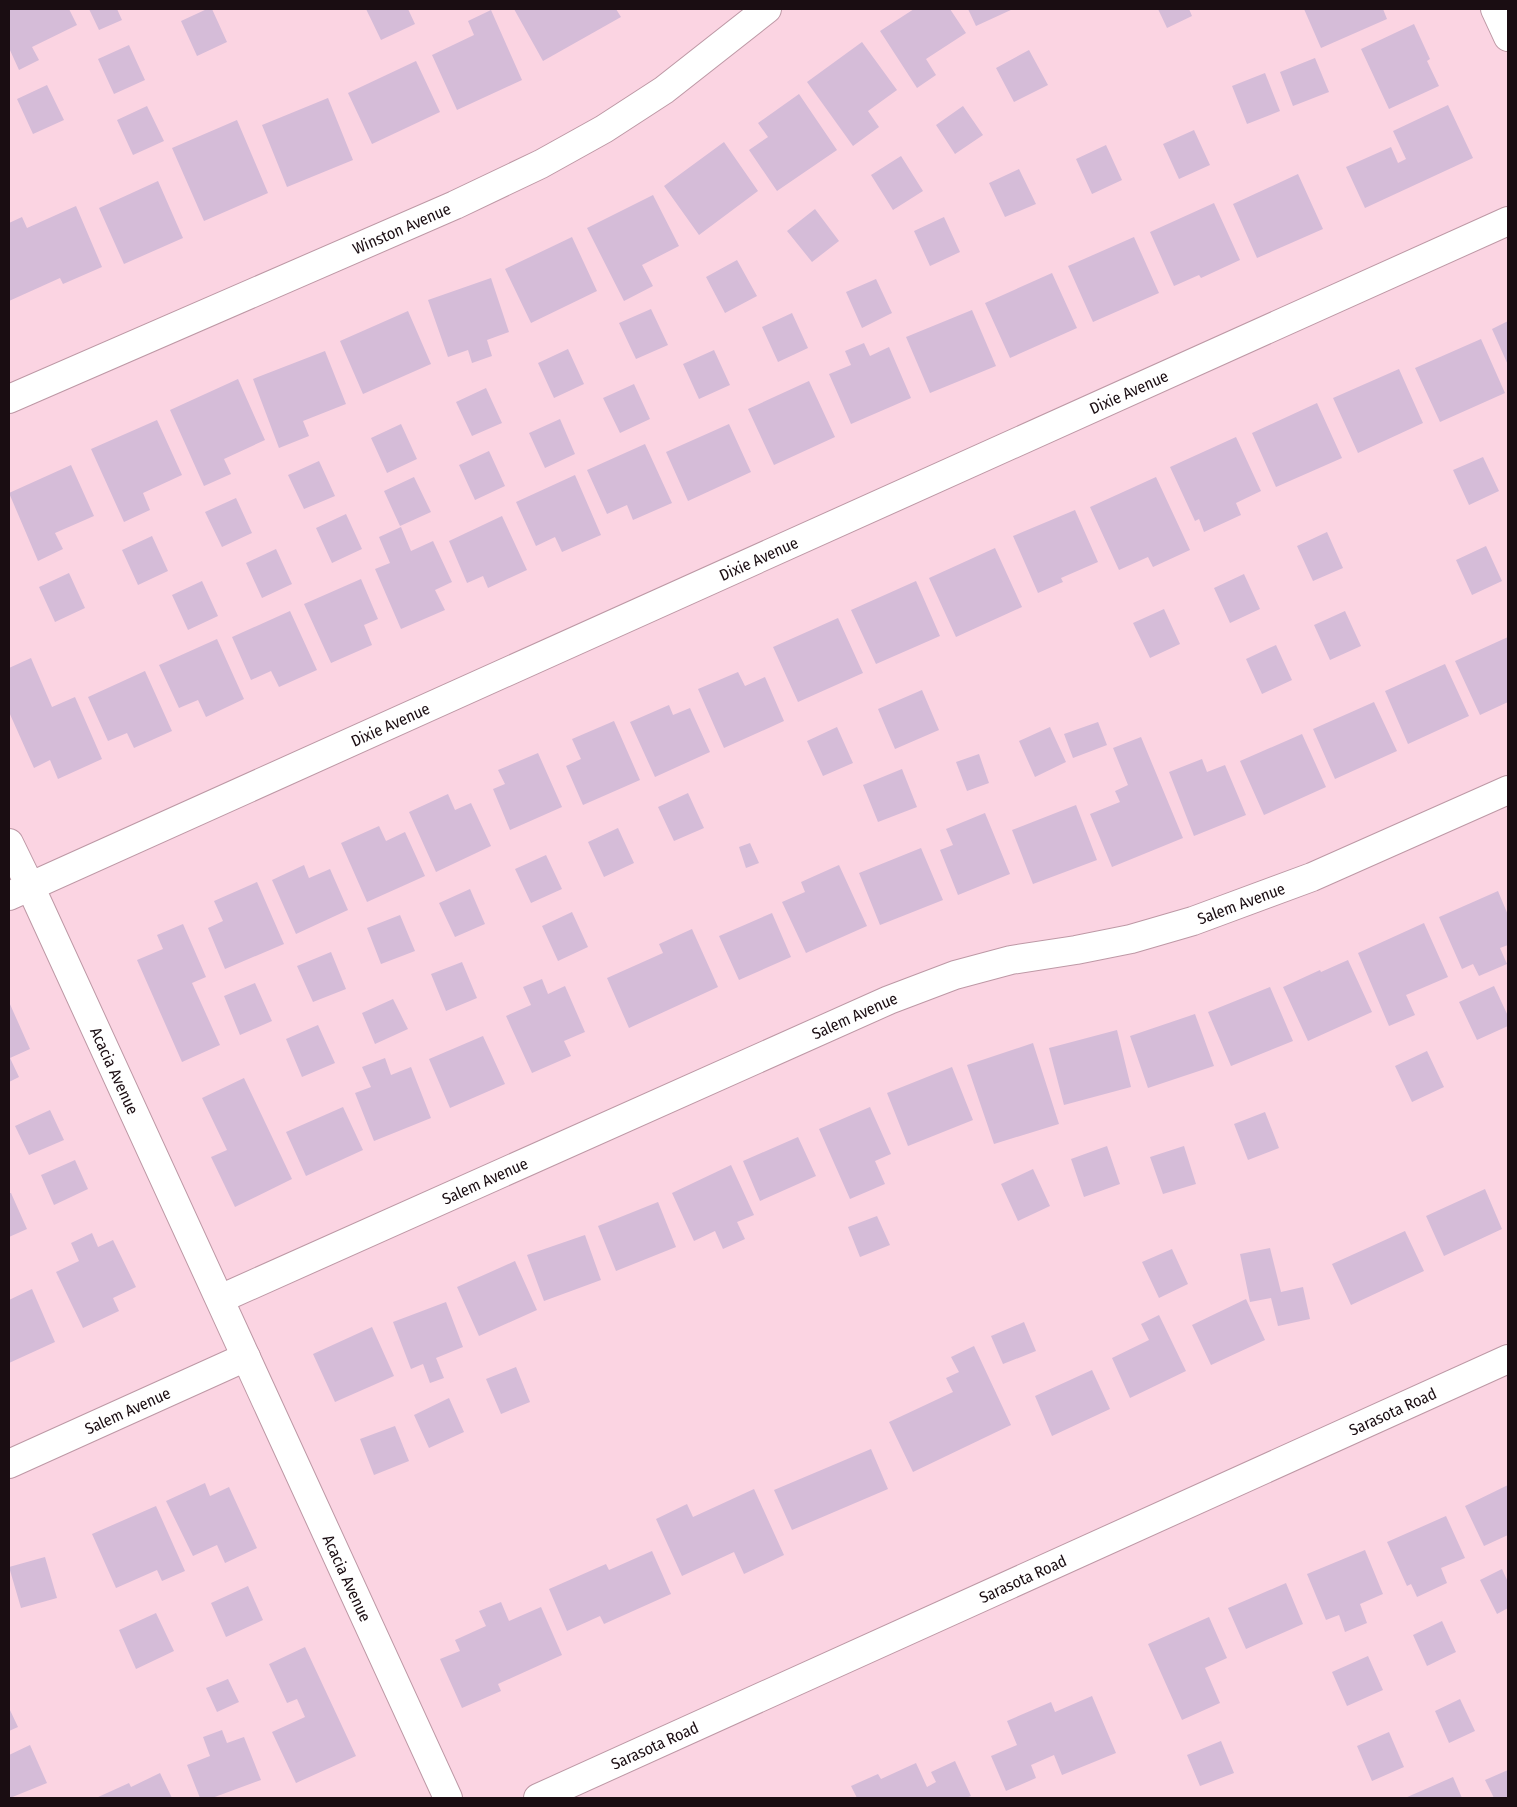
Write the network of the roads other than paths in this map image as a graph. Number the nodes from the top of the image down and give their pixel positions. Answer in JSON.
{"nodes":[{"id":1,"x":767,"y":9,"type":"edge"},
{"id":2,"x":1495,"y":9,"type":"edge"},
{"id":3,"x":1508,"y":37,"type":"edge"},
{"id":4,"x":1508,"y":221,"type":"edge"},
{"id":5,"x":9,"y":399,"type":"edge"},
{"id":6,"x":1508,"y":790,"type":"edge"},
{"id":7,"x":9,"y":843,"type":"edge"},
{"id":8,"x":20,"y":891,"type":"edge"},
{"id":9,"x":220,"y":1299,"type":"junction"},
{"id":10,"x":246,"y":1357,"type":"junction"},
{"id":11,"x":1508,"y":1359,"type":"edge"},
{"id":12,"x":9,"y":1464,"type":"edge"},
{"id":13,"x":448,"y":1798,"type":"edge"},
{"id":14,"x":538,"y":1798,"type":"edge"}],
"edges":[{"from":1,"to":5,"type":"street","name":"Winston Avenue"},
{"from":2,"to":3,"type":"street"},
{"from":4,"to":8,"type":"street","name":"Dixie Avenue"},
{"from":6,"to":9,"type":"street","name":"Salem Avenue"},
{"from":7,"to":8,"type":"street","name":"Acacia Avenue"},
{"from":8,"to":9,"type":"street","name":"Acacia Avenue"},
{"from":9,"to":10,"type":"street","name":"Acacia Avenue"},
{"from":10,"to":12,"type":"street","name":"Salem Avenue"},
{"from":10,"to":13,"type":"street","name":"Acacia Avenue"},
{"from":11,"to":14,"type":"street","name":"Sarasota Road"}]}
